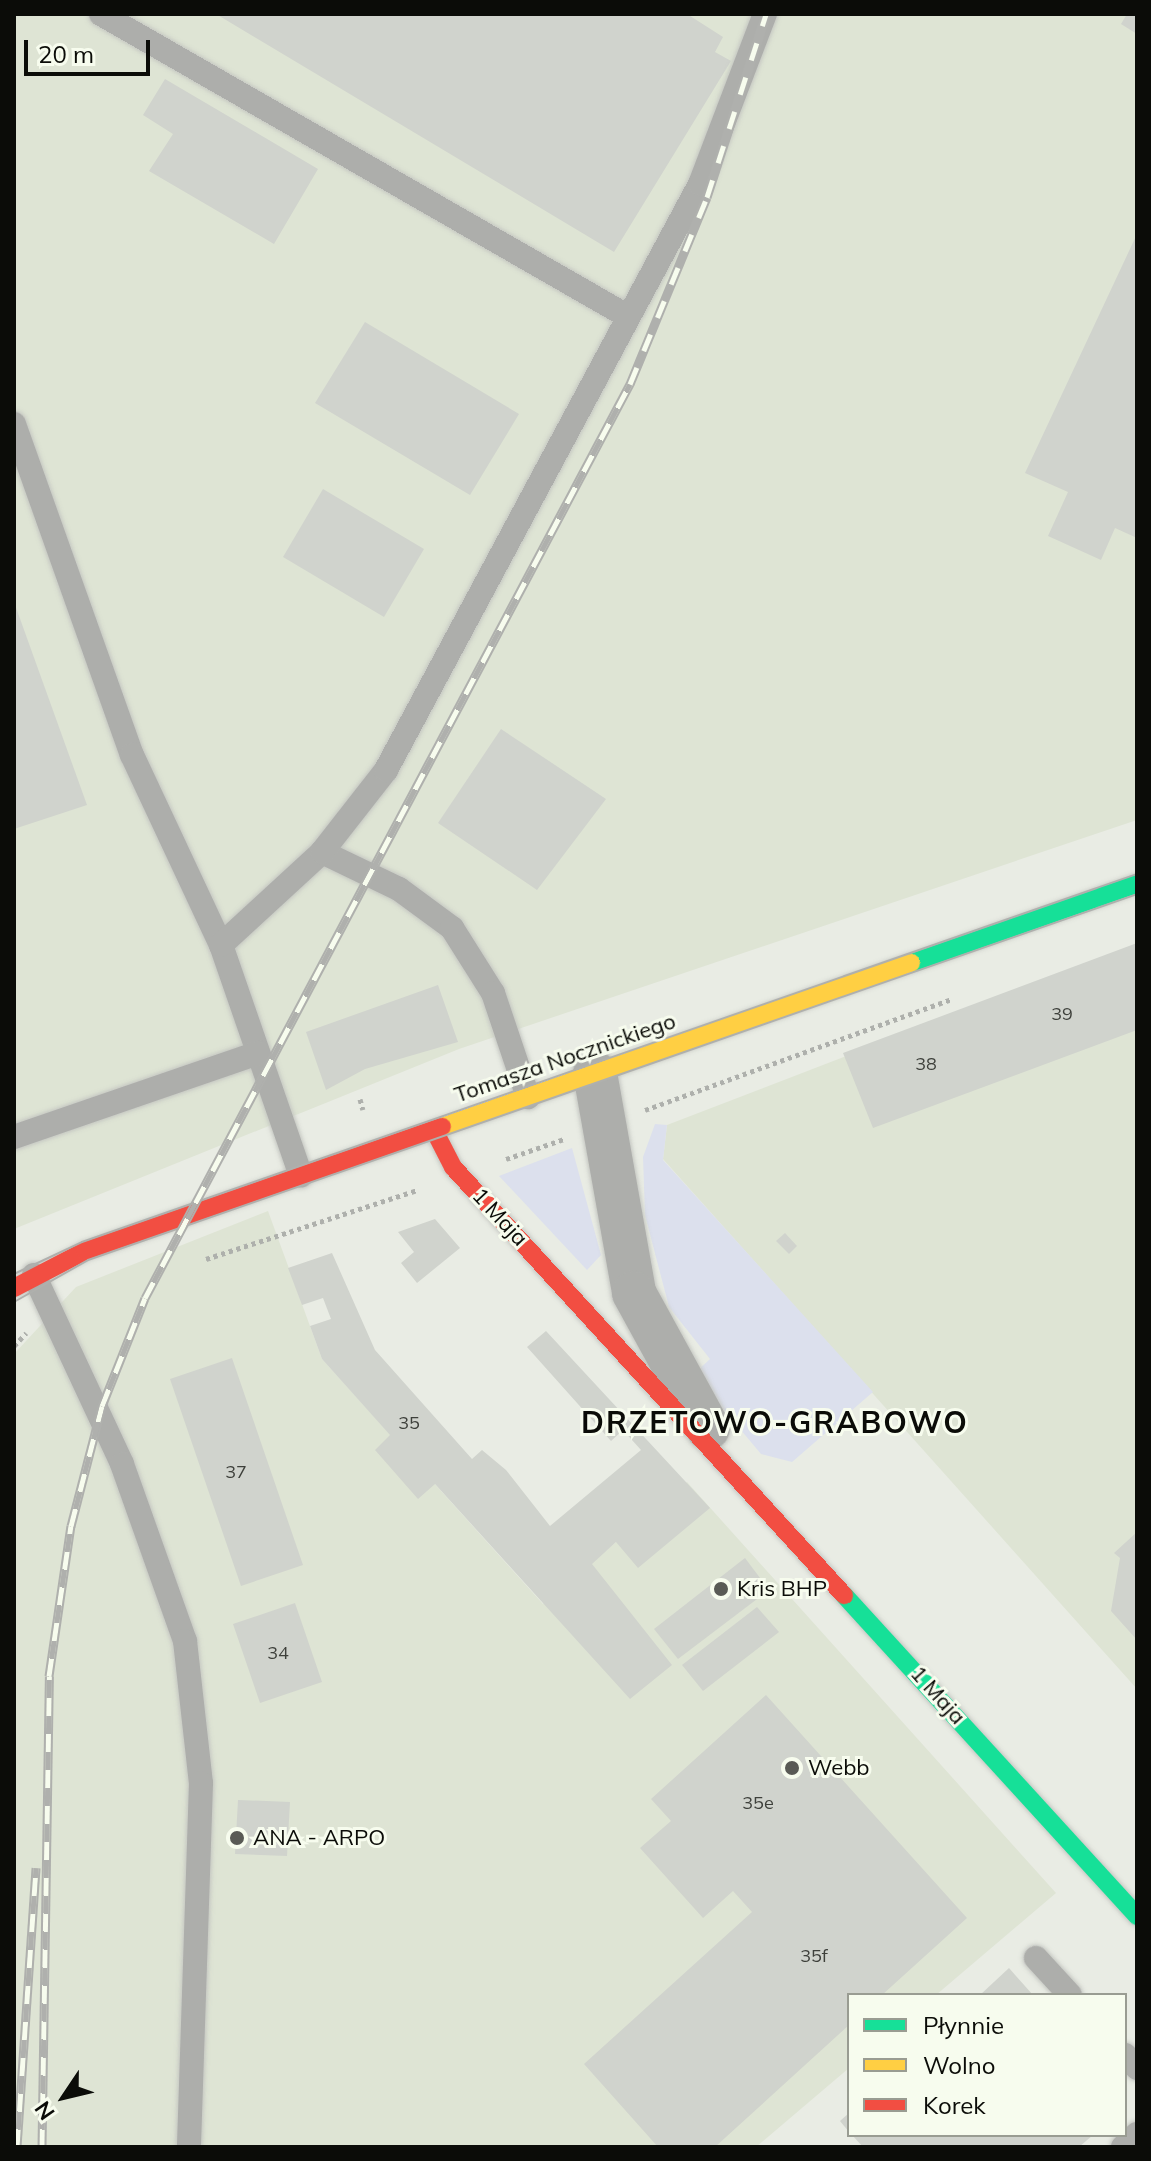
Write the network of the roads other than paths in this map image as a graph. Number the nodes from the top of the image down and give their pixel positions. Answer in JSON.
{"nodes":[{"id":1,"x":101,"y":14,"type":"edge"},
{"id":2,"x":765,"y":14,"type":"edge"},
{"id":3,"x":627,"y":316,"type":"junction"},
{"id":4,"x":14,"y":424,"type":"edge"},
{"id":5,"x":322,"y":852,"type":"junction"},
{"id":6,"x":1137,"y":884,"type":"edge"},
{"id":7,"x":221,"y":945,"type":"junction"},
{"id":8,"x":258,"y":1053,"type":"junction"},
{"id":9,"x":595,"y":1073,"type":"junction"},
{"id":10,"x":528,"y":1097,"type":"junction"},
{"id":11,"x":434,"y":1130,"type":"junction"},
{"id":12,"x":14,"y":1137,"type":"edge"},
{"id":13,"x":301,"y":1176,"type":"junction"},
{"id":14,"x":24,"y":1282,"type":"edge"},
{"id":15,"x":739,"y":1473,"type":"junction"},
{"id":16,"x":1137,"y":1916,"type":"edge"},
{"id":17,"x":1036,"y":1958,"type":"dead end"},
{"id":18,"x":1068,"y":1993,"type":"edge"},
{"id":19,"x":1137,"y":2134,"type":"edge"},
{"id":20,"x":189,"y":2147,"type":"edge"},
{"id":21,"x":1123,"y":2147,"type":"edge"}],
"edges":[{"from":1,"to":3,"type":"lane"},
{"from":2,"to":3,"type":"lane"},
{"from":3,"to":5,"type":"lane"},
{"from":4,"to":7,"type":"lane"},
{"from":5,"to":7,"type":"lane"},
{"from":5,"to":10,"type":"lane"},
{"from":6,"to":9,"type":"street","name":"Tomasza Nocznickiego"},
{"from":7,"to":8,"type":"lane"},
{"from":8,"to":12,"type":"lane"},
{"from":8,"to":13,"type":"lane"},
{"from":9,"to":10,"type":"street","name":"Tomasza Nocznickiego"},
{"from":9,"to":15,"type":"street","name":"1 Maja"},
{"from":10,"to":11,"type":"street","name":"Tomasza Nocznickiego"},
{"from":11,"to":13,"type":"street","name":"Tomasza Nocznickiego"},
{"from":11,"to":15,"type":"street","name":"1 Maja"},
{"from":13,"to":14,"type":"street","name":"Tomasza Nocznickiego"},
{"from":14,"to":20,"type":"lane"},
{"from":15,"to":16,"type":"street","name":"1 Maja"},
{"from":17,"to":18,"type":"lane"},
{"from":19,"to":21,"type":"lane"}]}
